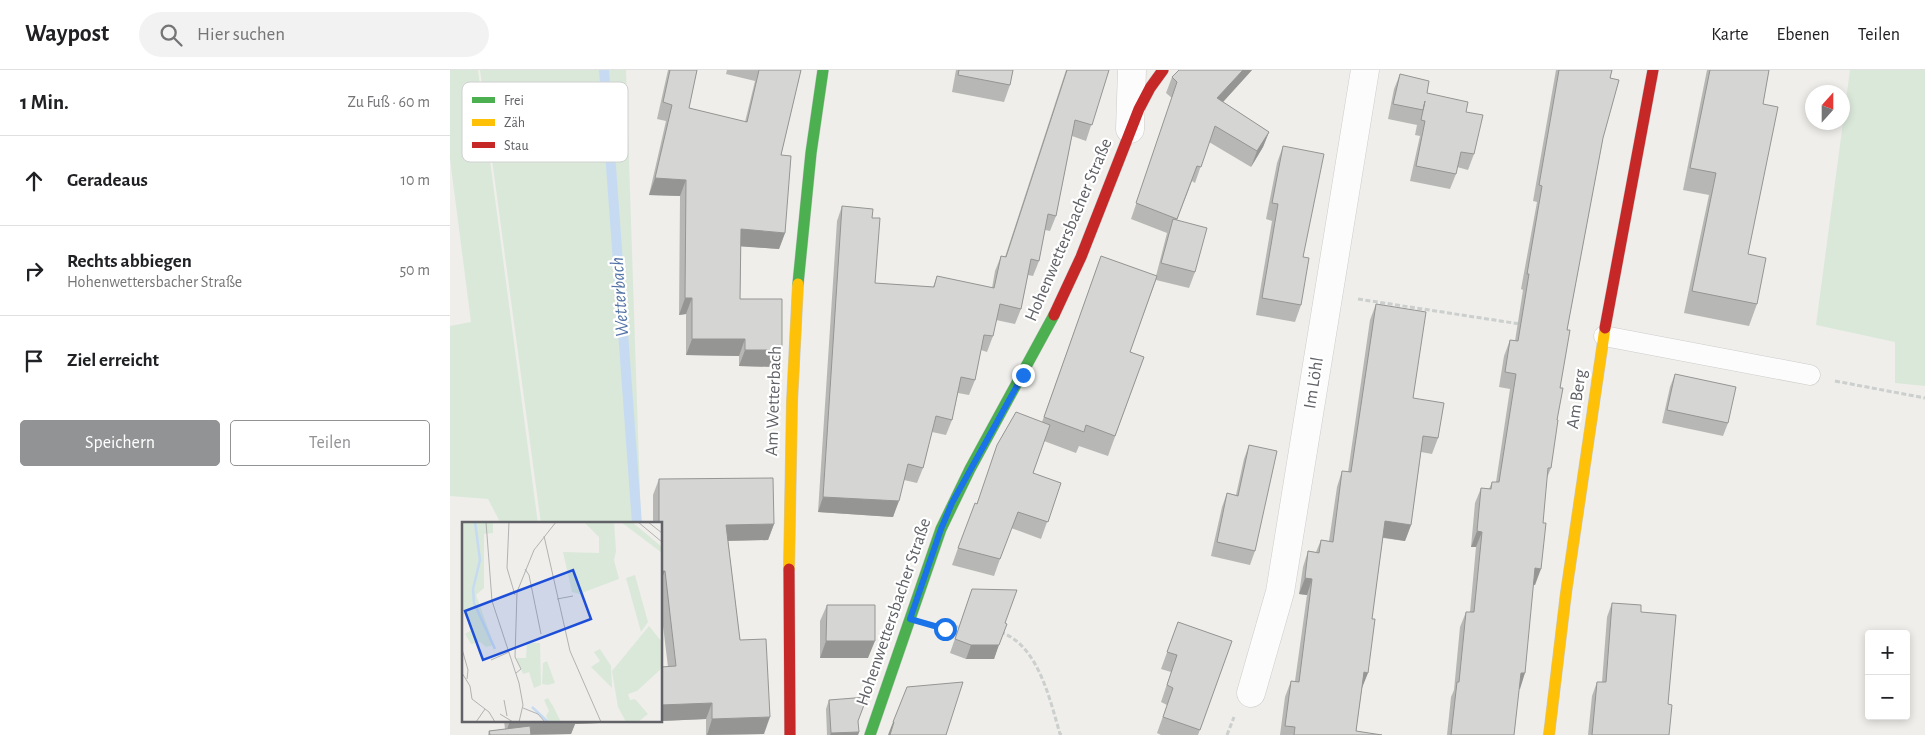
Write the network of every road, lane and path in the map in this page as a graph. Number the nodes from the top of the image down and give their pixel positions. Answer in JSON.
{"nodes":[{"id":1,"x":823,"y":70,"type":"edge"},
{"id":2,"x":1132,"y":70,"type":"edge"},
{"id":3,"x":1163,"y":70,"type":"edge"},
{"id":4,"x":1365,"y":70,"type":"edge"},
{"id":5,"x":1653,"y":70,"type":"edge"},
{"id":6,"x":1130,"y":129,"type":"junction"},
{"id":7,"x":1328,"y":294,"type":"junction"},
{"id":8,"x":1525,"y":324,"type":"edge"},
{"id":9,"x":1604,"y":336,"type":"junction"},
{"id":10,"x":1810,"y":375,"type":"joint"},
{"id":11,"x":1925,"y":398,"type":"edge"},
{"id":12,"x":910,"y":619,"type":"junction"},
{"id":13,"x":964,"y":626,"type":"edge"},
{"id":14,"x":998,"y":632,"type":"edge"},
{"id":15,"x":1251,"y":692,"type":"dead end"},
{"id":16,"x":790,"y":735,"type":"edge"},
{"id":17,"x":870,"y":735,"type":"edge"},
{"id":18,"x":1064,"y":735,"type":"edge"},
{"id":19,"x":1549,"y":735,"type":"edge"}],
"edges":[{"from":1,"to":16,"type":"street","name":"Am Wetterbach"},
{"from":2,"to":6,"type":"street"},
{"from":3,"to":6,"type":"street","name":"Hohenwettersbacher Straße"},
{"from":4,"to":7,"type":"street","name":"Im Löhl"},
{"from":5,"to":9,"type":"street","name":"Am Berg"},
{"from":6,"to":12,"type":"street","name":"Hohenwettersbacher Straße"},
{"from":7,"to":8,"type":"path"},
{"from":7,"to":15,"type":"street","name":"Im Löhl"},
{"from":9,"to":10,"type":"lane"},
{"from":9,"to":19,"type":"street","name":"Am Berg"},
{"from":10,"to":11,"type":"path"},
{"from":12,"to":13,"type":"path"},
{"from":12,"to":17,"type":"street","name":"Hohenwettersbacher Straße"},
{"from":14,"to":18,"type":"path"}]}
